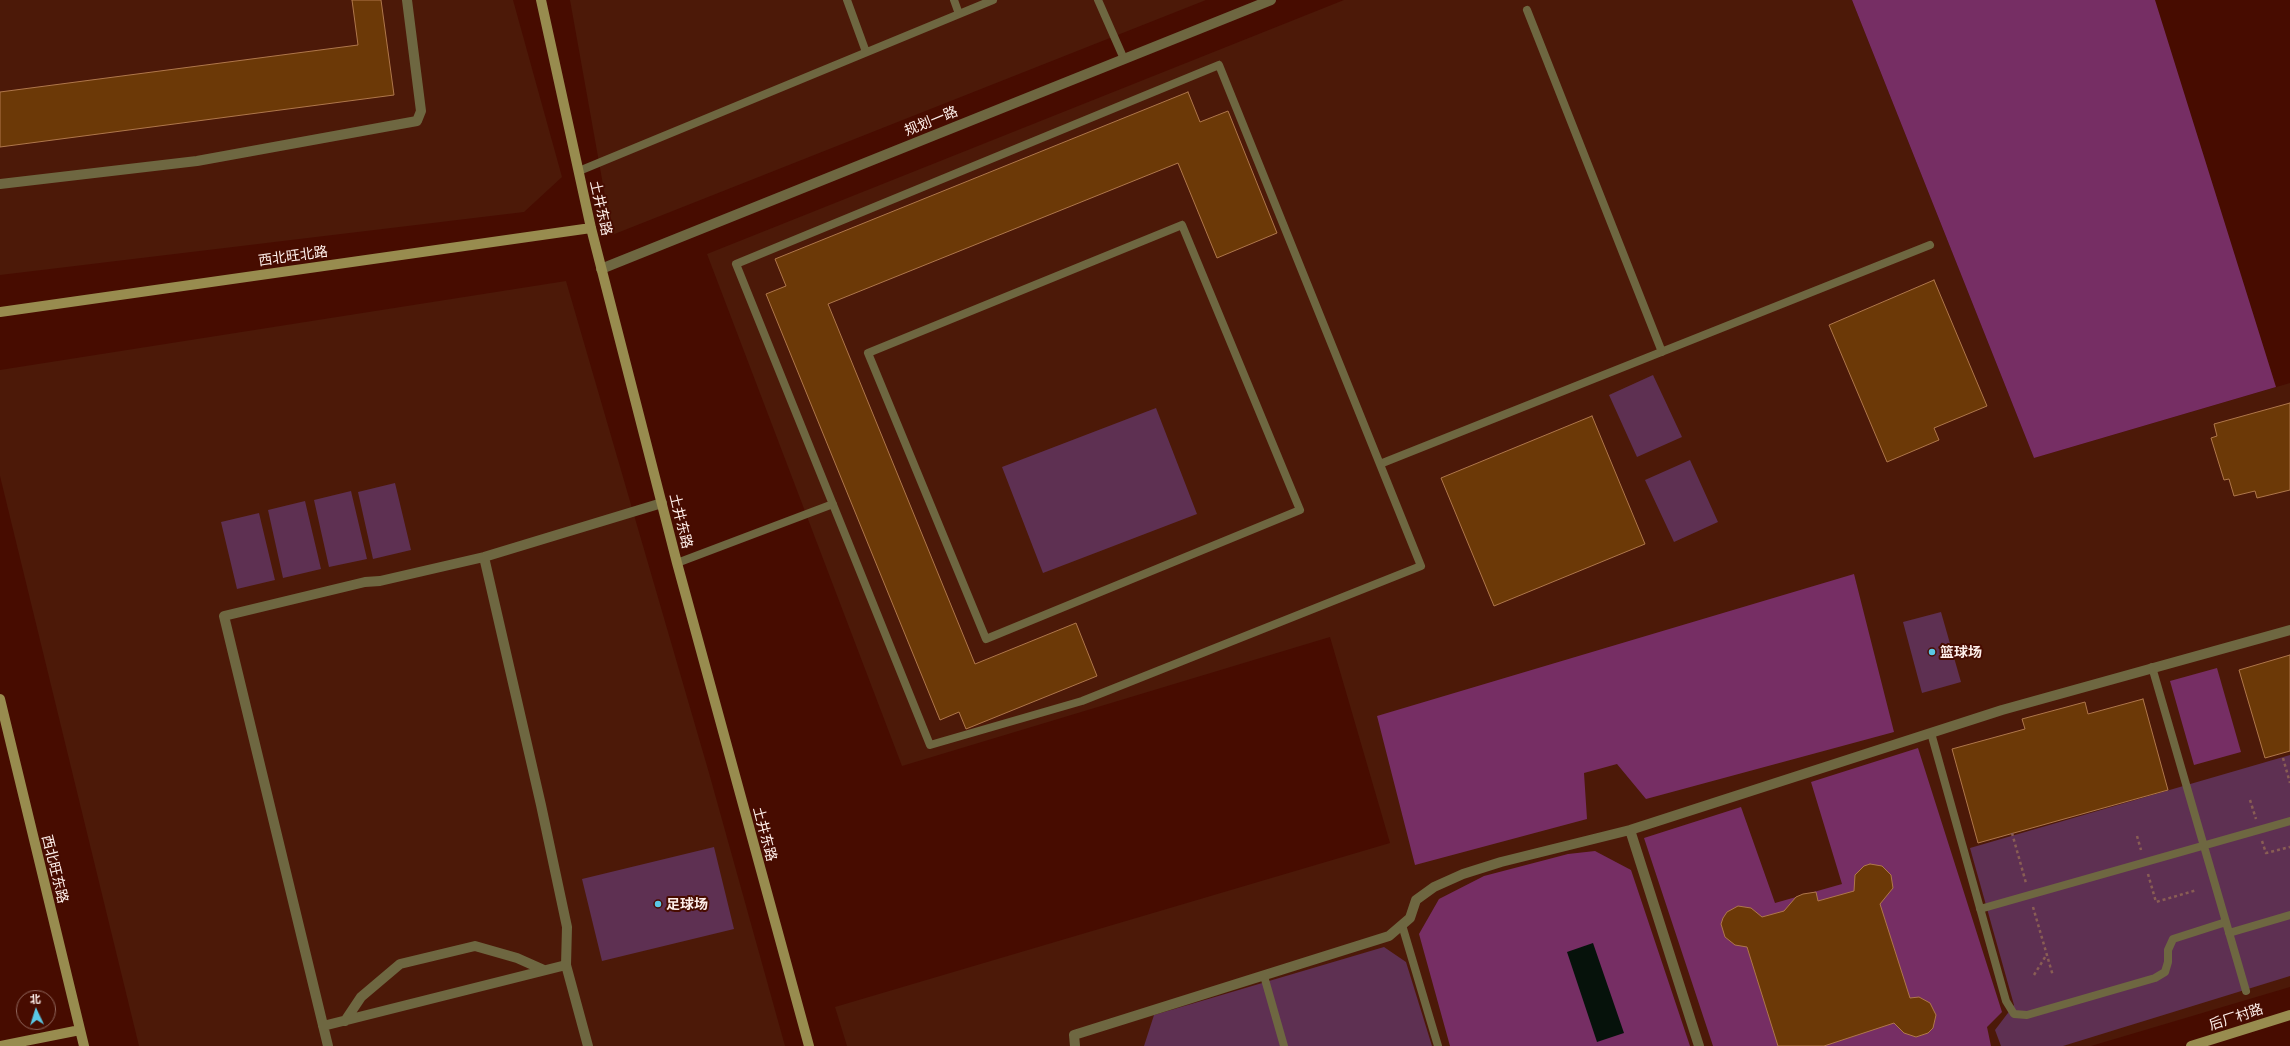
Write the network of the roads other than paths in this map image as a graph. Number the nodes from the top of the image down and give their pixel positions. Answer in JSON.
{"nodes":[{"id":1,"x":408,"y":0,"type":"edge"},
{"id":2,"x":541,"y":0,"type":"edge"},
{"id":3,"x":847,"y":0,"type":"edge"},
{"id":4,"x":954,"y":0,"type":"edge"},
{"id":5,"x":993,"y":0,"type":"edge"},
{"id":6,"x":1098,"y":0,"type":"edge"},
{"id":7,"x":1271,"y":0,"type":"edge"},
{"id":8,"x":1527,"y":10,"type":"dead end"},
{"id":9,"x":959,"y":14,"type":"junction"},
{"id":10,"x":866,"y":52,"type":"junction"},
{"id":11,"x":1124,"y":59,"type":"junction"},
{"id":12,"x":579,"y":171,"type":"junction"},
{"id":13,"x":0,"y":184,"type":"edge"},
{"id":14,"x":591,"y":228,"type":"junction"},
{"id":15,"x":1930,"y":245,"type":"dead end"},
{"id":16,"x":601,"y":268,"type":"junction"},
{"id":17,"x":0,"y":312,"type":"edge"},
{"id":18,"x":1662,"y":352,"type":"junction"},
{"id":19,"x":868,"y":353,"type":"joint"},
{"id":20,"x":1380,"y":464,"type":"junction"},
{"id":21,"x":662,"y":503,"type":"junction"},
{"id":22,"x":833,"y":504,"type":"junction"},
{"id":23,"x":484,"y":557,"type":"junction"},
{"id":24,"x":677,"y":563,"type":"junction"},
{"id":25,"x":2290,"y":630,"type":"edge"},
{"id":26,"x":2152,"y":667,"type":"junction"},
{"id":27,"x":0,"y":699,"type":"edge"},
{"id":28,"x":1931,"y":733,"type":"junction"},
{"id":29,"x":2290,"y":821,"type":"edge"},
{"id":30,"x":1630,"y":830,"type":"junction"},
{"id":31,"x":2204,"y":845,"type":"junction"},
{"id":32,"x":1980,"y":909,"type":"junction"},
{"id":33,"x":2290,"y":915,"type":"edge"},
{"id":34,"x":2226,"y":922,"type":"junction"},
{"id":35,"x":1402,"y":925,"type":"junction"},
{"id":36,"x":2229,"y":933,"type":"junction"},
{"id":37,"x":566,"y":965,"type":"junction"},
{"id":38,"x":544,"y":970,"type":"junction"},
{"id":39,"x":1264,"y":976,"type":"junction"},
{"id":40,"x":2246,"y":991,"type":"dead end"},
{"id":41,"x":2290,"y":1015,"type":"edge"},
{"id":42,"x":345,"y":1021,"type":"junction"},
{"id":43,"x":323,"y":1026,"type":"junction"},
{"id":44,"x":80,"y":1030,"type":"junction"},
{"id":45,"x":0,"y":1046,"type":"edge"},
{"id":46,"x":84,"y":1046,"type":"edge"},
{"id":47,"x":328,"y":1046,"type":"edge"},
{"id":48,"x":588,"y":1046,"type":"edge"},
{"id":49,"x":809,"y":1046,"type":"edge"},
{"id":50,"x":1075,"y":1046,"type":"edge"},
{"id":51,"x":1284,"y":1046,"type":"edge"},
{"id":52,"x":1438,"y":1046,"type":"edge"},
{"id":53,"x":1698,"y":1046,"type":"edge"},
{"id":54,"x":2190,"y":1046,"type":"edge"}],
"edges":[{"from":1,"to":13,"type":"street"},
{"from":2,"to":12,"type":"street","name":"土井东路"},
{"from":3,"to":10,"type":"lane"},
{"from":4,"to":9,"type":"lane"},
{"from":5,"to":9,"type":"lane"},
{"from":6,"to":11,"type":"lane"},
{"from":7,"to":11,"type":"street","name":"规划一路"},
{"from":8,"to":18,"type":"lane"},
{"from":9,"to":10,"type":"lane"},
{"from":10,"to":12,"type":"lane"},
{"from":11,"to":16,"type":"street","name":"规划一路"},
{"from":12,"to":14,"type":"street","name":"土井东路"},
{"from":14,"to":16,"type":"street","name":"土井东路"},
{"from":14,"to":17,"type":"street","name":"西北旺北路"},
{"from":15,"to":18,"type":"lane"},
{"from":16,"to":21,"type":"street","name":"土井东路"},
{"from":18,"to":20,"type":"lane"},
{"from":19,"to":19,"type":"lane"},
{"from":20,"to":22,"type":"lane"},
{"from":20,"to":22,"type":"lane"},
{"from":21,"to":23,"type":"street"},
{"from":21,"to":24,"type":"street","name":"土井东路"},
{"from":22,"to":24,"type":"lane"},
{"from":23,"to":37,"type":"street"},
{"from":23,"to":43,"type":"street"},
{"from":24,"to":49,"type":"street","name":"土井东路"},
{"from":25,"to":26,"type":"street"},
{"from":26,"to":28,"type":"street"},
{"from":26,"to":31,"type":"lane"},
{"from":27,"to":44,"type":"street","name":"西北旺东路"},
{"from":28,"to":30,"type":"street"},
{"from":28,"to":32,"type":"lane"},
{"from":29,"to":31,"type":"lane"},
{"from":30,"to":35,"type":"street"},
{"from":30,"to":53,"type":"street"},
{"from":31,"to":32,"type":"lane"},
{"from":31,"to":34,"type":"lane"},
{"from":32,"to":34,"type":"lane"},
{"from":33,"to":36,"type":"lane"},
{"from":34,"to":36,"type":"lane"},
{"from":35,"to":39,"type":"street"},
{"from":35,"to":52,"type":"lane"},
{"from":36,"to":40,"type":"lane"},
{"from":37,"to":38,"type":"street"},
{"from":37,"to":48,"type":"street"},
{"from":38,"to":42,"type":"street"},
{"from":38,"to":42,"type":"street"},
{"from":39,"to":50,"type":"street"},
{"from":39,"to":51,"type":"lane"},
{"from":41,"to":54,"type":"street","name":"后厂村路"},
{"from":42,"to":43,"type":"street"},
{"from":43,"to":47,"type":"street"},
{"from":44,"to":45,"type":"street"},
{"from":44,"to":46,"type":"street","name":"西北旺东路"}]}
